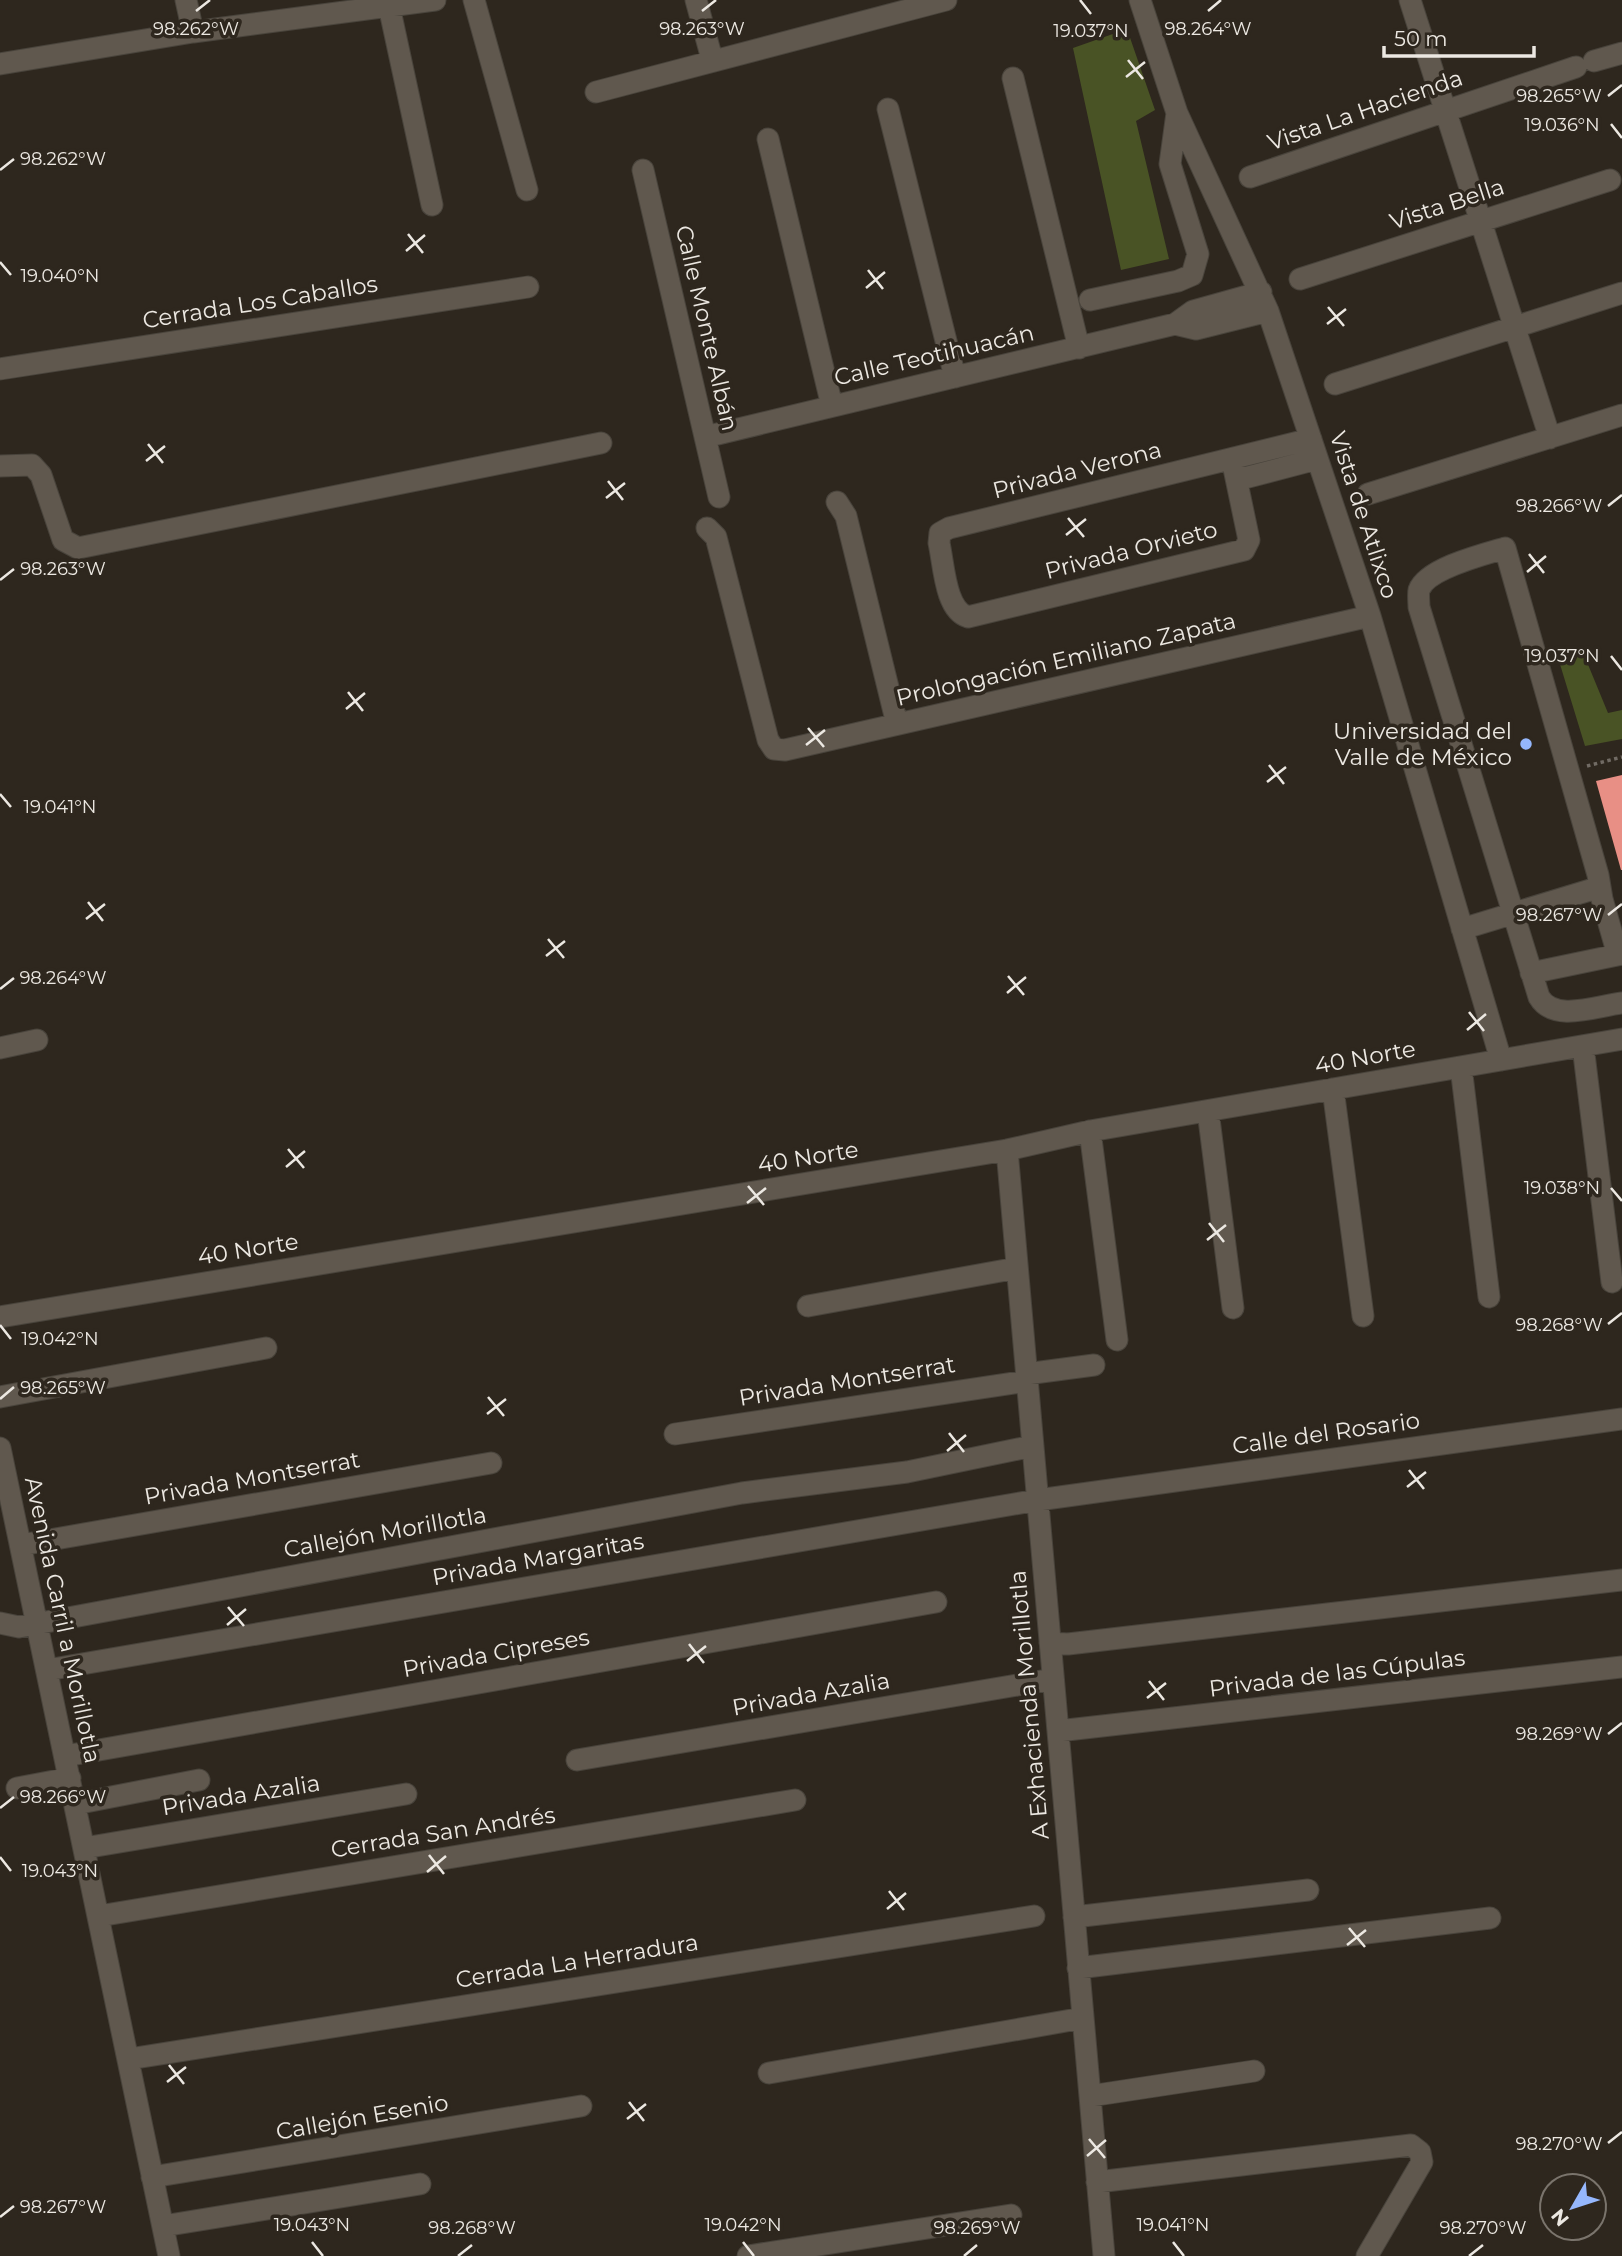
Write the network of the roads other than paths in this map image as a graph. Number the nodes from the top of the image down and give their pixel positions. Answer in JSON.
{"nodes":[{"id":1,"x":186,"y":0,"type":"edge"},
{"id":2,"x":435,"y":0,"type":"edge"},
{"id":3,"x":474,"y":0,"type":"edge"},
{"id":4,"x":696,"y":0,"type":"edge"},
{"id":5,"x":946,"y":0,"type":"edge"},
{"id":6,"x":1140,"y":0,"type":"edge"},
{"id":7,"x":1411,"y":0,"type":"edge"},
{"id":8,"x":389,"y":6,"type":"junction"},
{"id":9,"x":193,"y":32,"type":"junction"},
{"id":10,"x":1622,"y":53,"type":"edge"},
{"id":11,"x":712,"y":59,"type":"junction"},
{"id":12,"x":0,"y":64,"type":"edge"},
{"id":13,"x":1013,"y":78,"type":"dead end"},
{"id":14,"x":596,"y":92,"type":"dead end"},
{"id":15,"x":888,"y":109,"type":"dead end"},
{"id":16,"x":1446,"y":111,"type":"junction"},
{"id":17,"x":1177,"y":113,"type":"junction"},
{"id":18,"x":768,"y":139,"type":"dead end"},
{"id":19,"x":643,"y":170,"type":"dead end"},
{"id":20,"x":1250,"y":177,"type":"dead end"},
{"id":21,"x":1610,"y":180,"type":"dead end"},
{"id":22,"x":527,"y":190,"type":"dead end"},
{"id":23,"x":432,"y":205,"type":"dead end"},
{"id":24,"x":1481,"y":221,"type":"junction"},
{"id":25,"x":1300,"y":279,"type":"dead end"},
{"id":26,"x":528,"y":287,"type":"dead end"},
{"id":27,"x":1622,"y":293,"type":"edge"},
{"id":28,"x":1090,"y":300,"type":"dead end"},
{"id":29,"x":1264,"y":301,"type":"junction"},
{"id":30,"x":1514,"y":327,"type":"junction"},
{"id":31,"x":1079,"y":348,"type":"junction"},
{"id":32,"x":0,"y":369,"type":"edge"},
{"id":33,"x":955,"y":377,"type":"junction"},
{"id":34,"x":1335,"y":384,"type":"dead end"},
{"id":35,"x":832,"y":406,"type":"junction"},
{"id":36,"x":1622,"y":415,"type":"edge"},
{"id":37,"x":705,"y":437,"type":"junction"},
{"id":38,"x":1550,"y":438,"type":"junction"},
{"id":39,"x":601,"y":443,"type":"dead end"},
{"id":40,"x":1314,"y":449,"type":"junction"},
{"id":41,"x":0,"y":466,"type":"edge"},
{"id":42,"x":1235,"y":469,"type":"junction"},
{"id":43,"x":1368,"y":494,"type":"dead end"},
{"id":44,"x":719,"y":497,"type":"dead end"},
{"id":45,"x":837,"y":502,"type":"dead end"},
{"id":46,"x":707,"y":528,"type":"dead end"},
{"id":47,"x":960,"y":615,"type":"joint"},
{"id":48,"x":1370,"y":616,"type":"junction"},
{"id":49,"x":897,"y":724,"type":"junction"},
{"id":50,"x":1600,"y":887,"type":"junction"},
{"id":51,"x":1511,"y":914,"type":"junction"},
{"id":52,"x":1462,"y":929,"type":"junction"},
{"id":53,"x":1620,"y":955,"type":"edge"},
{"id":54,"x":1531,"y":973,"type":"junction"},
{"id":55,"x":1622,"y":1003,"type":"edge"},
{"id":56,"x":1622,"y":1039,"type":"edge"},
{"id":57,"x":37,"y":1040,"type":"dead end"},
{"id":58,"x":1583,"y":1045,"type":"junction"},
{"id":59,"x":0,"y":1048,"type":"edge"},
{"id":60,"x":1501,"y":1060,"type":"junction"},
{"id":61,"x":1461,"y":1067,"type":"junction"},
{"id":62,"x":1333,"y":1089,"type":"junction"},
{"id":63,"x":1208,"y":1111,"type":"junction"},
{"id":64,"x":1090,"y":1131,"type":"junction"},
{"id":65,"x":1007,"y":1150,"type":"junction"},
{"id":66,"x":1017,"y":1268,"type":"junction"},
{"id":67,"x":1612,"y":1282,"type":"dead end"},
{"id":68,"x":1489,"y":1297,"type":"dead end"},
{"id":69,"x":808,"y":1306,"type":"dead end"},
{"id":70,"x":1233,"y":1308,"type":"dead end"},
{"id":71,"x":1363,"y":1316,"type":"dead end"},
{"id":72,"x":0,"y":1317,"type":"edge"},
{"id":73,"x":1117,"y":1340,"type":"dead end"},
{"id":74,"x":266,"y":1348,"type":"dead end"},
{"id":75,"x":1094,"y":1365,"type":"dead end"},
{"id":76,"x":1027,"y":1377,"type":"junction"},
{"id":77,"x":0,"y":1397,"type":"edge"},
{"id":78,"x":1622,"y":1419,"type":"edge"},
{"id":79,"x":675,"y":1434,"type":"dead end"},
{"id":80,"x":1033,"y":1446,"type":"junction"},
{"id":81,"x":0,"y":1451,"type":"edge"},
{"id":82,"x":491,"y":1463,"type":"dead end"},
{"id":83,"x":3,"y":1476,"type":"edge"},
{"id":84,"x":1038,"y":1500,"type":"junction"},
{"id":85,"x":21,"y":1545,"type":"junction"},
{"id":86,"x":1622,"y":1580,"type":"edge"},
{"id":87,"x":936,"y":1602,"type":"dead end"},
{"id":88,"x":0,"y":1623,"type":"edge"},
{"id":89,"x":37,"y":1623,"type":"junction"},
{"id":90,"x":1050,"y":1643,"type":"junction"},
{"id":91,"x":1622,"y":1667,"type":"edge"},
{"id":92,"x":47,"y":1670,"type":"junction"},
{"id":93,"x":1053,"y":1679,"type":"junction"},
{"id":94,"x":1058,"y":1731,"type":"junction"},
{"id":95,"x":65,"y":1756,"type":"junction"},
{"id":96,"x":577,"y":1760,"type":"dead end"},
{"id":97,"x":70,"y":1779,"type":"junction"},
{"id":98,"x":199,"y":1780,"type":"dead end"},
{"id":99,"x":17,"y":1788,"type":"dead end"},
{"id":100,"x":406,"y":1794,"type":"dead end"},
{"id":101,"x":795,"y":1800,"type":"dead end"},
{"id":102,"x":75,"y":1804,"type":"junction"},
{"id":103,"x":84,"y":1848,"type":"junction"},
{"id":104,"x":1308,"y":1890,"type":"dead end"},
{"id":105,"x":99,"y":1916,"type":"junction"},
{"id":106,"x":1034,"y":1916,"type":"dead end"},
{"id":107,"x":1074,"y":1917,"type":"junction"},
{"id":108,"x":1490,"y":1918,"type":"dead end"},
{"id":109,"x":1078,"y":1968,"type":"junction"},
{"id":110,"x":1083,"y":2018,"type":"junction"},
{"id":111,"x":129,"y":2059,"type":"junction"},
{"id":112,"x":1254,"y":2071,"type":"dead end"},
{"id":113,"x":769,"y":2073,"type":"dead end"},
{"id":114,"x":1090,"y":2095,"type":"junction"},
{"id":115,"x":581,"y":2106,"type":"dead end"},
{"id":116,"x":152,"y":2177,"type":"junction"},
{"id":117,"x":1097,"y":2182,"type":"junction"},
{"id":118,"x":420,"y":2184,"type":"dead end"},
{"id":119,"x":1011,"y":2215,"type":"dead end"},
{"id":120,"x":163,"y":2226,"type":"junction"},
{"id":121,"x":169,"y":2256,"type":"edge"},
{"id":122,"x":748,"y":2256,"type":"edge"},
{"id":123,"x":1104,"y":2256,"type":"edge"},
{"id":124,"x":1367,"y":2256,"type":"edge"}],
"edges":[{"from":1,"to":9,"type":"street"},
{"from":2,"to":8,"type":"street"},
{"from":3,"to":22,"type":"street"},
{"from":4,"to":11,"type":"street"},
{"from":5,"to":11,"type":"street"},
{"from":6,"to":17,"type":"street","name":"Vista de Atlixco"},
{"from":7,"to":16,"type":"street"},
{"from":8,"to":9,"type":"street"},
{"from":8,"to":23,"type":"street"},
{"from":9,"to":12,"type":"street"},
{"from":10,"to":16,"type":"street","name":"Vista La Hacienda"},
{"from":11,"to":14,"type":"street"},
{"from":13,"to":31,"type":"street"},
{"from":15,"to":33,"type":"street"},
{"from":16,"to":20,"type":"street","name":"Vista La Hacienda"},
{"from":16,"to":24,"type":"street"},
{"from":17,"to":28,"type":"street"},
{"from":17,"to":29,"type":"street","name":"Vista de Atlixco"},
{"from":18,"to":35,"type":"street"},
{"from":19,"to":37,"type":"street","name":"Calle Monte Albán"},
{"from":21,"to":24,"type":"street","name":"Vista Bella"},
{"from":24,"to":25,"type":"street","name":"Vista Bella"},
{"from":24,"to":30,"type":"street"},
{"from":26,"to":32,"type":"street","name":"Cerrada Los Caballos"},
{"from":27,"to":30,"type":"street"},
{"from":29,"to":31,"type":"street","name":"Calle Teotihuacán"},
{"from":29,"to":40,"type":"street","name":"Vista de Atlixco"},
{"from":30,"to":34,"type":"street"},
{"from":30,"to":38,"type":"street"},
{"from":31,"to":33,"type":"street","name":"Calle Teotihuacán"},
{"from":33,"to":35,"type":"street","name":"Calle Teotihuacán"},
{"from":35,"to":37,"type":"street","name":"Calle Teotihuacán"},
{"from":36,"to":38,"type":"street"},
{"from":37,"to":44,"type":"street","name":"Calle Monte Albán"},
{"from":38,"to":43,"type":"street"},
{"from":39,"to":41,"type":"street"},
{"from":40,"to":42,"type":"street","name":"Privada Verona"},
{"from":40,"to":48,"type":"street","name":"Vista de Atlixco"},
{"from":42,"to":47,"type":"street","name":"Privada Orvieto"},
{"from":42,"to":47,"type":"street","name":"Privada Verona"},
{"from":45,"to":49,"type":"street"},
{"from":46,"to":49,"type":"street","name":"Prolongación Emiliano Zapata"},
{"from":48,"to":49,"type":"street","name":"Prolongación Emiliano Zapata"},
{"from":48,"to":52,"type":"street","name":"Vista de Atlixco"},
{"from":50,"to":51,"type":"street"},
{"from":50,"to":51,"type":"street"},
{"from":50,"to":53,"type":"street"},
{"from":51,"to":52,"type":"street"},
{"from":51,"to":54,"type":"street"},
{"from":52,"to":60,"type":"street","name":"Vista de Atlixco"},
{"from":53,"to":54,"type":"street"},
{"from":54,"to":55,"type":"street"},
{"from":56,"to":58,"type":"street","name":"40 Norte"},
{"from":57,"to":59,"type":"street"},
{"from":58,"to":60,"type":"street","name":"40 Norte"},
{"from":58,"to":67,"type":"street"},
{"from":60,"to":61,"type":"street","name":"40 Norte"},
{"from":61,"to":62,"type":"street","name":"40 Norte"},
{"from":61,"to":68,"type":"street"},
{"from":62,"to":63,"type":"street","name":"40 Norte"},
{"from":62,"to":71,"type":"street"},
{"from":63,"to":64,"type":"street","name":"40 Norte"},
{"from":63,"to":70,"type":"street"},
{"from":64,"to":65,"type":"street","name":"40 Norte"},
{"from":64,"to":73,"type":"street"},
{"from":65,"to":66,"type":"street","name":"A Exhacienda Morillotla"},
{"from":65,"to":72,"type":"street","name":"40 Norte"},
{"from":66,"to":69,"type":"street"},
{"from":66,"to":76,"type":"street","name":"A Exhacienda Morillotla"},
{"from":74,"to":77,"type":"street"},
{"from":75,"to":76,"type":"street","name":"Privada Montserrat"},
{"from":76,"to":79,"type":"street","name":"Privada Montserrat"},
{"from":76,"to":80,"type":"street","name":"A Exhacienda Morillotla"},
{"from":78,"to":84,"type":"street","name":"Calle del Rosario"},
{"from":80,"to":84,"type":"street","name":"A Exhacienda Morillotla"},
{"from":80,"to":89,"type":"street","name":"Callejón Morillotla"},
{"from":81,"to":83,"type":"street","name":"Avenida Carril a Morillotla"},
{"from":82,"to":85,"type":"street","name":"Privada Montserrat"},
{"from":83,"to":85,"type":"street","name":"Avenida Carril a Morillotla"},
{"from":84,"to":90,"type":"street","name":"A Exhacienda Morillotla"},
{"from":84,"to":92,"type":"street","name":"Privada Margaritas"},
{"from":85,"to":89,"type":"street","name":"Avenida Carril a Morillotla"},
{"from":86,"to":90,"type":"street"},
{"from":87,"to":95,"type":"street","name":"Privada Cipreses"},
{"from":88,"to":89,"type":"street","name":"Callejón Morillotla"},
{"from":89,"to":92,"type":"street","name":"Avenida Carril a Morillotla"},
{"from":90,"to":93,"type":"street","name":"A Exhacienda Morillotla"},
{"from":91,"to":94,"type":"street","name":"Privada de las Cúpulas"},
{"from":92,"to":95,"type":"street","name":"Avenida Carril a Morillotla"},
{"from":93,"to":94,"type":"street","name":"A Exhacienda Morillotla"},
{"from":93,"to":96,"type":"street","name":"Privada Azalia"},
{"from":94,"to":107,"type":"street","name":"A Exhacienda Morillotla"},
{"from":95,"to":97,"type":"street","name":"Avenida Carril a Morillotla"},
{"from":97,"to":99,"type":"street"},
{"from":97,"to":102,"type":"street","name":"Avenida Carril a Morillotla"},
{"from":98,"to":102,"type":"street"},
{"from":100,"to":103,"type":"street","name":"Privada Azalia"},
{"from":101,"to":105,"type":"street","name":"Cerrada San Andrés"},
{"from":102,"to":103,"type":"street","name":"Avenida Carril a Morillotla"},
{"from":103,"to":105,"type":"street","name":"Avenida Carril a Morillotla"},
{"from":104,"to":107,"type":"street"},
{"from":105,"to":111,"type":"street","name":"Avenida Carril a Morillotla"},
{"from":106,"to":111,"type":"street","name":"Cerrada La Herradura"},
{"from":107,"to":109,"type":"street","name":"A Exhacienda Morillotla"},
{"from":108,"to":109,"type":"street"},
{"from":109,"to":110,"type":"street","name":"A Exhacienda Morillotla"},
{"from":110,"to":113,"type":"street"},
{"from":110,"to":114,"type":"street","name":"A Exhacienda Morillotla"},
{"from":111,"to":116,"type":"street","name":"Avenida Carril a Morillotla"},
{"from":112,"to":114,"type":"street"},
{"from":114,"to":117,"type":"street","name":"A Exhacienda Morillotla"},
{"from":115,"to":116,"type":"street","name":"Callejón Esenio"},
{"from":116,"to":120,"type":"street","name":"Avenida Carril a Morillotla"},
{"from":117,"to":123,"type":"street","name":"A Exhacienda Morillotla"},
{"from":117,"to":124,"type":"street"},
{"from":118,"to":120,"type":"street"},
{"from":119,"to":122,"type":"street"},
{"from":120,"to":121,"type":"street","name":"Avenida Carril a Morillotla"}]}
